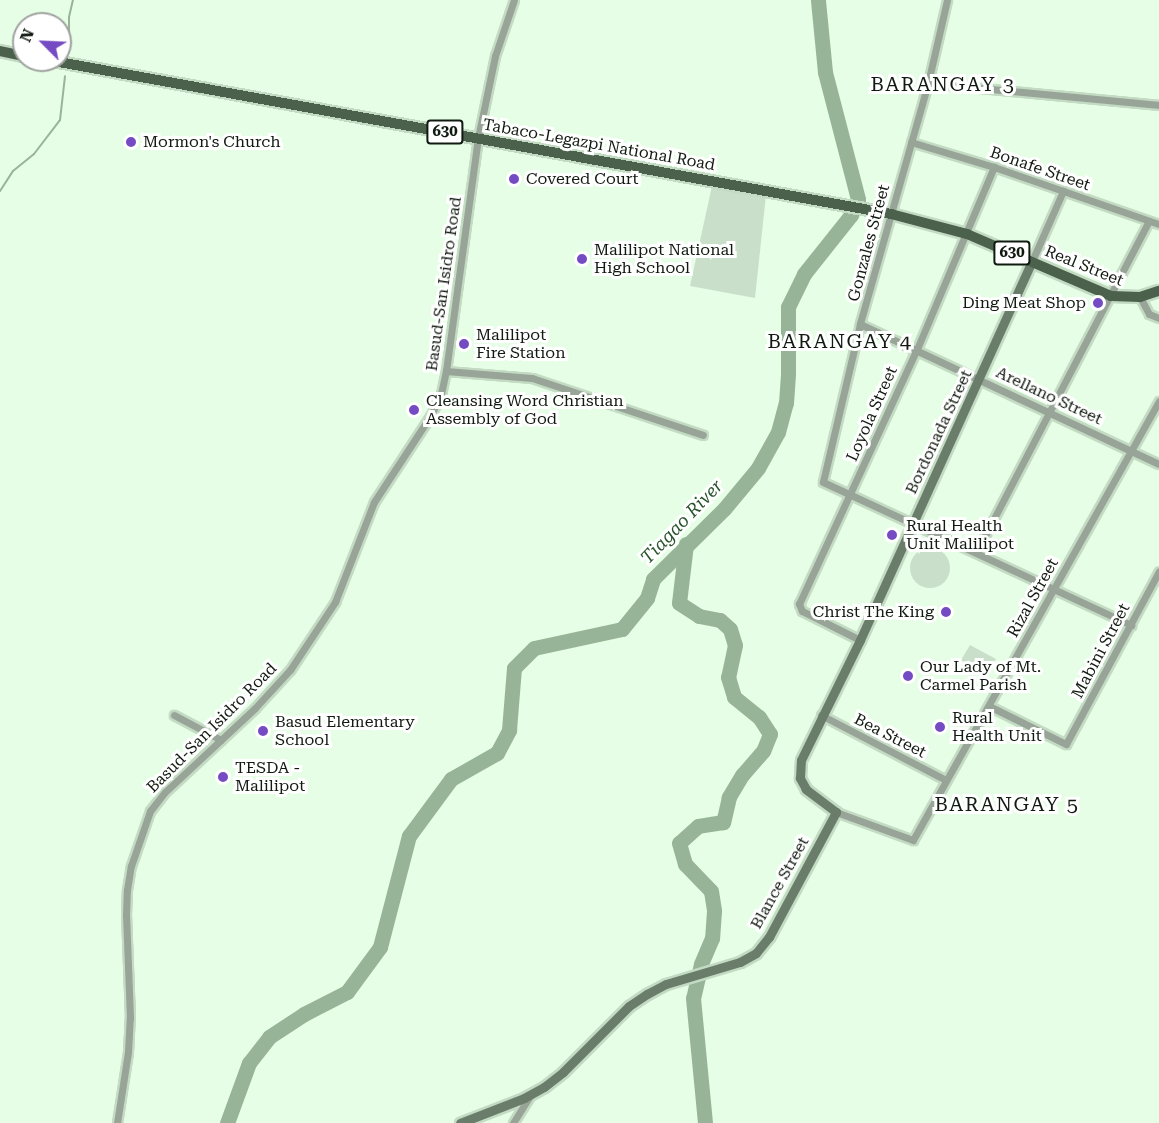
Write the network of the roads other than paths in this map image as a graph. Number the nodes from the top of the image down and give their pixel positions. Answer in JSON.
{"nodes":[{"id":1,"x":514,"y":0,"type":"edge"},
{"id":2,"x":947,"y":0,"type":"edge"},
{"id":3,"x":72,"y":64,"type":"edge"},
{"id":4,"x":928,"y":83,"type":"junction"},
{"id":5,"x":1159,"y":105,"type":"edge"},
{"id":6,"x":478,"y":138,"type":"junction"},
{"id":7,"x":910,"y":142,"type":"junction"},
{"id":8,"x":994,"y":167,"type":"junction"},
{"id":9,"x":1063,"y":191,"type":"junction"},
{"id":10,"x":861,"y":208,"type":"joint"},
{"id":11,"x":891,"y":214,"type":"junction"},
{"id":12,"x":1149,"y":221,"type":"junction"},
{"id":13,"x":1159,"y":224,"type":"edge"},
{"id":14,"x":967,"y":234,"type":"junction"},
{"id":15,"x":1032,"y":261,"type":"junction"},
{"id":16,"x":1159,"y":291,"type":"edge"},
{"id":17,"x":1112,"y":296,"type":"junction"},
{"id":18,"x":1140,"y":297,"type":"junction"},
{"id":19,"x":1159,"y":318,"type":"edge"},
{"id":20,"x":860,"y":324,"type":"junction"},
{"id":21,"x":916,"y":349,"type":"junction"},
{"id":22,"x":446,"y":371,"type":"junction"},
{"id":23,"x":980,"y":379,"type":"junction"},
{"id":24,"x":1159,"y":401,"type":"edge"},
{"id":25,"x":1052,"y":412,"type":"junction"},
{"id":26,"x":703,"y":435,"type":"dead end"},
{"id":27,"x":1131,"y":451,"type":"junction"},
{"id":28,"x":1159,"y":464,"type":"edge"},
{"id":29,"x":850,"y":494,"type":"junction"},
{"id":30,"x":914,"y":522,"type":"junction"},
{"id":31,"x":977,"y":551,"type":"junction"},
{"id":32,"x":1159,"y":571,"type":"edge"},
{"id":33,"x":1054,"y":588,"type":"junction"},
{"id":34,"x":1131,"y":625,"type":"junction"},
{"id":35,"x":860,"y":640,"type":"junction"},
{"id":36,"x":989,"y":706,"type":"junction"},
{"id":37,"x":174,"y":715,"type":"dead end"},
{"id":38,"x":821,"y":715,"type":"junction"},
{"id":39,"x":221,"y":740,"type":"junction"},
{"id":40,"x":946,"y":780,"type":"junction"},
{"id":41,"x":836,"y":812,"type":"junction"},
{"id":42,"x":532,"y":1093,"type":"junction"},
{"id":43,"x":117,"y":1123,"type":"edge"},
{"id":44,"x":460,"y":1123,"type":"edge"},
{"id":45,"x":513,"y":1123,"type":"edge"}],
"edges":[{"from":1,"to":6,"type":"street","name":"Basud-San Isidro Road"},
{"from":2,"to":4,"type":"street","name":"Gonzales Street"},
{"from":3,"to":6,"type":"main road","name":"Tabaco-Legazpi National Road","number":"630"},
{"from":4,"to":5,"type":"street"},
{"from":4,"to":7,"type":"street","name":"Gonzales Street"},
{"from":6,"to":10,"type":"main road","name":"Tabaco-Legazpi National Road","number":"630"},
{"from":6,"to":22,"type":"street","name":"Basud-San Isidro Road"},
{"from":7,"to":8,"type":"street","name":"Bonafe Street"},
{"from":7,"to":11,"type":"street","name":"Gonzales Street"},
{"from":8,"to":9,"type":"street","name":"Bonafe Street"},
{"from":8,"to":14,"type":"street","name":"Loyola Street"},
{"from":9,"to":12,"type":"street","name":"Bonafe Street"},
{"from":9,"to":15,"type":"street"},
{"from":10,"to":11,"type":"main road","name":"Real Street","number":"630"},
{"from":11,"to":14,"type":"main road","name":"Real Street","number":"630"},
{"from":11,"to":20,"type":"street","name":"Gonzales Street"},
{"from":12,"to":13,"type":"street","name":"Bonafe Street"},
{"from":12,"to":17,"type":"street"},
{"from":14,"to":15,"type":"main road","name":"Real Street","number":"630"},
{"from":14,"to":21,"type":"street","name":"Loyola Street"},
{"from":15,"to":17,"type":"main road","name":"Real Street","number":"630"},
{"from":15,"to":23,"type":"street","name":"Bordonada Street"},
{"from":16,"to":18,"type":"main road","name":"Real Street","number":"630"},
{"from":17,"to":18,"type":"main road","name":"Real Street","number":"630"},
{"from":17,"to":25,"type":"street"},
{"from":18,"to":19,"type":"street"},
{"from":20,"to":21,"type":"street","name":"Arellano Street"},
{"from":20,"to":29,"type":"street","name":"Gonzales Street"},
{"from":21,"to":23,"type":"street","name":"Arellano Street"},
{"from":21,"to":29,"type":"street","name":"Loyola Street"},
{"from":22,"to":26,"type":"street"},
{"from":22,"to":39,"type":"street","name":"Basud-San Isidro Road"},
{"from":23,"to":25,"type":"street","name":"Arellano Street"},
{"from":23,"to":30,"type":"street","name":"Bordonada Street"},
{"from":24,"to":27,"type":"street","name":"Rizal Street"},
{"from":25,"to":27,"type":"street","name":"Arellano Street"},
{"from":25,"to":31,"type":"street"},
{"from":27,"to":28,"type":"street","name":"Arellano Street"},
{"from":27,"to":33,"type":"street","name":"Rizal Street"},
{"from":29,"to":30,"type":"street"},
{"from":29,"to":35,"type":"street","name":"Loyola Street"},
{"from":30,"to":31,"type":"street"},
{"from":30,"to":35,"type":"street","name":"Bordonada Street"},
{"from":31,"to":33,"type":"street"},
{"from":32,"to":34,"type":"street","name":"Mabini Street"},
{"from":33,"to":34,"type":"street"},
{"from":33,"to":36,"type":"street","name":"Rizal Street"},
{"from":34,"to":36,"type":"street","name":"Mabini Street"},
{"from":35,"to":38,"type":"street","name":"Bordonada Street"},
{"from":36,"to":40,"type":"street","name":"Rizal Street"},
{"from":37,"to":39,"type":"street"},
{"from":38,"to":40,"type":"street","name":"Bea Street"},
{"from":38,"to":41,"type":"street","name":"Bordonada Street"},
{"from":39,"to":43,"type":"street","name":"Basud-San Isidro Road"},
{"from":40,"to":41,"type":"street","name":"Rizal Street"},
{"from":41,"to":42,"type":"street","name":"Blance Street"},
{"from":42,"to":44,"type":"street","name":"Blance Street"},
{"from":42,"to":45,"type":"street"}]}
